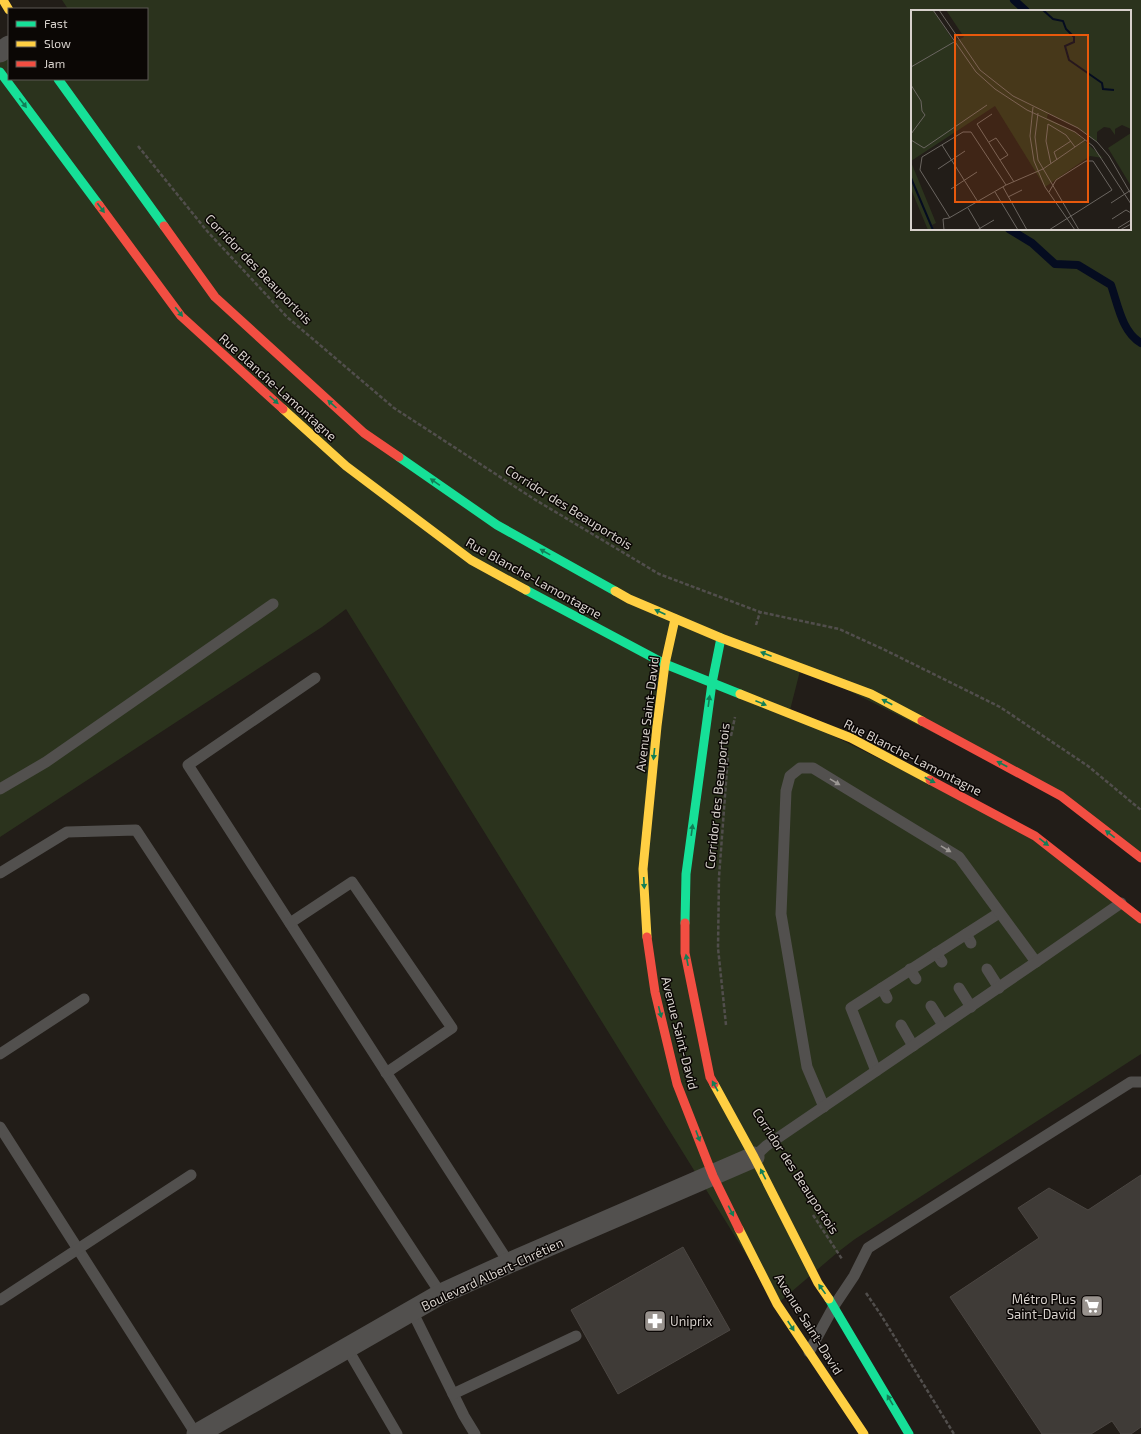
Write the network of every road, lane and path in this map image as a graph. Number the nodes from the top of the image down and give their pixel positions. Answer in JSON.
{"nodes":[{"id":1,"x":0,"y":72,"type":"edge"},
{"id":2,"x":59,"y":80,"type":"edge"},
{"id":3,"x":133,"y":140,"type":"dead end"},
{"id":4,"x":273,"y":604,"type":"dead end"},
{"id":5,"x":760,"y":612,"type":"junction"},
{"id":6,"x":675,"y":619,"type":"junction"},
{"id":7,"x":722,"y":638,"type":"junction"},
{"id":8,"x":749,"y":648,"type":"junction"},
{"id":9,"x":665,"y":664,"type":"junction"},
{"id":10,"x":315,"y":678,"type":"dead end"},
{"id":11,"x":712,"y":683,"type":"junction"},
{"id":12,"x":739,"y":694,"type":"junction"},
{"id":13,"x":731,"y":737,"type":"dead end"},
{"id":14,"x":729,"y":752,"type":"dead end"},
{"id":15,"x":0,"y":789,"type":"edge"},
{"id":16,"x":1141,"y":810,"type":"edge"},
{"id":17,"x":1141,"y":858,"type":"edge"},
{"id":18,"x":0,"y":873,"type":"edge"},
{"id":19,"x":1121,"y":903,"type":"junction"},
{"id":20,"x":999,"y":913,"type":"junction"},
{"id":21,"x":1141,"y":919,"type":"edge"},
{"id":22,"x":290,"y":923,"type":"junction"},
{"id":23,"x":936,"y":953,"type":"junction"},
{"id":24,"x":942,"y":962,"type":"dead end"},
{"id":25,"x":1036,"y":962,"type":"junction"},
{"id":26,"x":987,"y":969,"type":"dead end"},
{"id":27,"x":882,"y":988,"type":"junction"},
{"id":28,"x":959,"y":988,"type":"dead end"},
{"id":29,"x":999,"y":988,"type":"junction"},
{"id":30,"x":887,"y":998,"type":"dead end"},
{"id":31,"x":84,"y":999,"type":"dead end"},
{"id":32,"x":931,"y":1006,"type":"dead end"},
{"id":33,"x":971,"y":1007,"type":"junction"},
{"id":34,"x":901,"y":1025,"type":"dead end"},
{"id":35,"x":943,"y":1025,"type":"junction"},
{"id":36,"x":726,"y":1030,"type":"dead end"},
{"id":37,"x":913,"y":1046,"type":"junction"},
{"id":38,"x":0,"y":1054,"type":"edge"},
{"id":39,"x":876,"y":1071,"type":"junction"},
{"id":40,"x":386,"y":1073,"type":"junction"},
{"id":41,"x":1141,"y":1082,"type":"edge"},
{"id":42,"x":824,"y":1107,"type":"junction"},
{"id":43,"x":0,"y":1127,"type":"edge"},
{"id":44,"x":754,"y":1157,"type":"junction"},
{"id":45,"x":191,"y":1176,"type":"dead end"},
{"id":46,"x":713,"y":1176,"type":"junction"},
{"id":47,"x":811,"y":1212,"type":"dead end"},
{"id":48,"x":78,"y":1249,"type":"junction"},
{"id":49,"x":509,"y":1263,"type":"junction"},
{"id":50,"x":854,"y":1276,"type":"junction"},
{"id":51,"x":441,"y":1294,"type":"junction"},
{"id":52,"x":0,"y":1300,"type":"edge"},
{"id":53,"x":834,"y":1306,"type":"junction"},
{"id":54,"x":412,"y":1311,"type":"junction"},
{"id":55,"x":576,"y":1336,"type":"dead end"},
{"id":56,"x":347,"y":1348,"type":"junction"},
{"id":57,"x":809,"y":1352,"type":"junction"},
{"id":58,"x":453,"y":1394,"type":"junction"},
{"id":59,"x":197,"y":1434,"type":"edge"},
{"id":60,"x":397,"y":1434,"type":"edge"},
{"id":61,"x":475,"y":1434,"type":"edge"},
{"id":62,"x":864,"y":1434,"type":"edge"},
{"id":63,"x":910,"y":1434,"type":"edge"},
{"id":64,"x":954,"y":1434,"type":"edge"}],
"edges":[{"from":1,"to":9,"type":"street","name":"Rue Blanche-Lamontagne","one_way":true},
{"from":6,"to":2,"type":"street","name":"Rue Blanche-Lamontagne","one_way":true},
{"from":3,"to":5,"type":"path","name":"Corridor des Beauportois"},
{"from":4,"to":15,"type":"lane"},
{"from":5,"to":8,"type":"path"},
{"from":5,"to":16,"type":"path","name":"Corridor des Beauportois"},
{"from":6,"to":7,"type":"street","name":"Rue Blanche-Lamontagne"},
{"from":6,"to":9,"type":"street","name":"Avenue Saint-David"},
{"from":7,"to":8,"type":"street","name":"Rue Blanche-Lamontagne"},
{"from":7,"to":11,"type":"street","name":"Avenue Saint-David"},
{"from":17,"to":8,"type":"street","name":"Rue Blanche-Lamontagne","one_way":true},
{"from":9,"to":11,"type":"street","name":"Rue Blanche-Lamontagne"},
{"from":9,"to":46,"type":"street","name":"Avenue Saint-David","one_way":true},
{"from":10,"to":22,"type":"lane"},
{"from":11,"to":12,"type":"street","name":"Rue Blanche-Lamontagne"},
{"from":44,"to":11,"type":"street","name":"Avenue Saint-David","one_way":true},
{"from":12,"to":13,"type":"path","name":"Corridor des Beauportois"},
{"from":12,"to":19,"type":"street","name":"Rue Blanche-Lamontagne","one_way":true},
{"from":14,"to":36,"type":"path","name":"Corridor des Beauportois"},
{"from":18,"to":51,"type":"lane"},
{"from":19,"to":21,"type":"street","name":"Rue Blanche-Lamontagne"},
{"from":19,"to":25,"type":"lane"},
{"from":20,"to":23,"type":"lane"},
{"from":20,"to":25,"type":"lane"},
{"from":42,"to":20,"type":"lane","one_way":true},
{"from":22,"to":40,"type":"lane"},
{"from":22,"to":40,"type":"lane"},
{"from":23,"to":24,"type":"lane"},
{"from":23,"to":27,"type":"lane"},
{"from":25,"to":29,"type":"lane"},
{"from":26,"to":29,"type":"lane"},
{"from":27,"to":30,"type":"lane"},
{"from":27,"to":39,"type":"lane"},
{"from":28,"to":33,"type":"lane"},
{"from":29,"to":33,"type":"lane"},
{"from":31,"to":38,"type":"lane"},
{"from":32,"to":35,"type":"lane"},
{"from":33,"to":35,"type":"lane"},
{"from":34,"to":37,"type":"lane"},
{"from":35,"to":37,"type":"lane"},
{"from":37,"to":39,"type":"lane"},
{"from":39,"to":42,"type":"lane"},
{"from":40,"to":49,"type":"lane"},
{"from":41,"to":50,"type":"lane"},
{"from":42,"to":44,"type":"lane"},
{"from":43,"to":48,"type":"lane"},
{"from":44,"to":46,"type":"street","name":"Boulevard Albert-Chrétien"},
{"from":53,"to":44,"type":"street","name":"Avenue Saint-David","one_way":true},
{"from":45,"to":48,"type":"lane"},
{"from":46,"to":49,"type":"street","name":"Boulevard Albert-Chrétien"},
{"from":46,"to":57,"type":"street","name":"Avenue Saint-David","one_way":true},
{"from":47,"to":50,"type":"path","name":"Corridor des Beauportois"},
{"from":48,"to":52,"type":"lane"},
{"from":48,"to":59,"type":"lane"},
{"from":49,"to":51,"type":"street","name":"Boulevard Albert-Chrétien"},
{"from":50,"to":53,"type":"lane"},
{"from":50,"to":64,"type":"path","name":"Corridor des Beauportois"},
{"from":51,"to":54,"type":"street","name":"Boulevard Albert-Chrétien"},
{"from":53,"to":57,"type":"lane"},
{"from":63,"to":53,"type":"street","name":"Avenue Saint-David","one_way":true},
{"from":54,"to":56,"type":"street","name":"Boulevard Albert-Chrétien"},
{"from":54,"to":58,"type":"lane"},
{"from":55,"to":58,"type":"lane"},
{"from":56,"to":59,"type":"street","name":"Boulevard Albert-Chrétien"},
{"from":56,"to":60,"type":"lane"},
{"from":57,"to":62,"type":"street","name":"Avenue Saint-David"},
{"from":58,"to":61,"type":"lane"}]}
